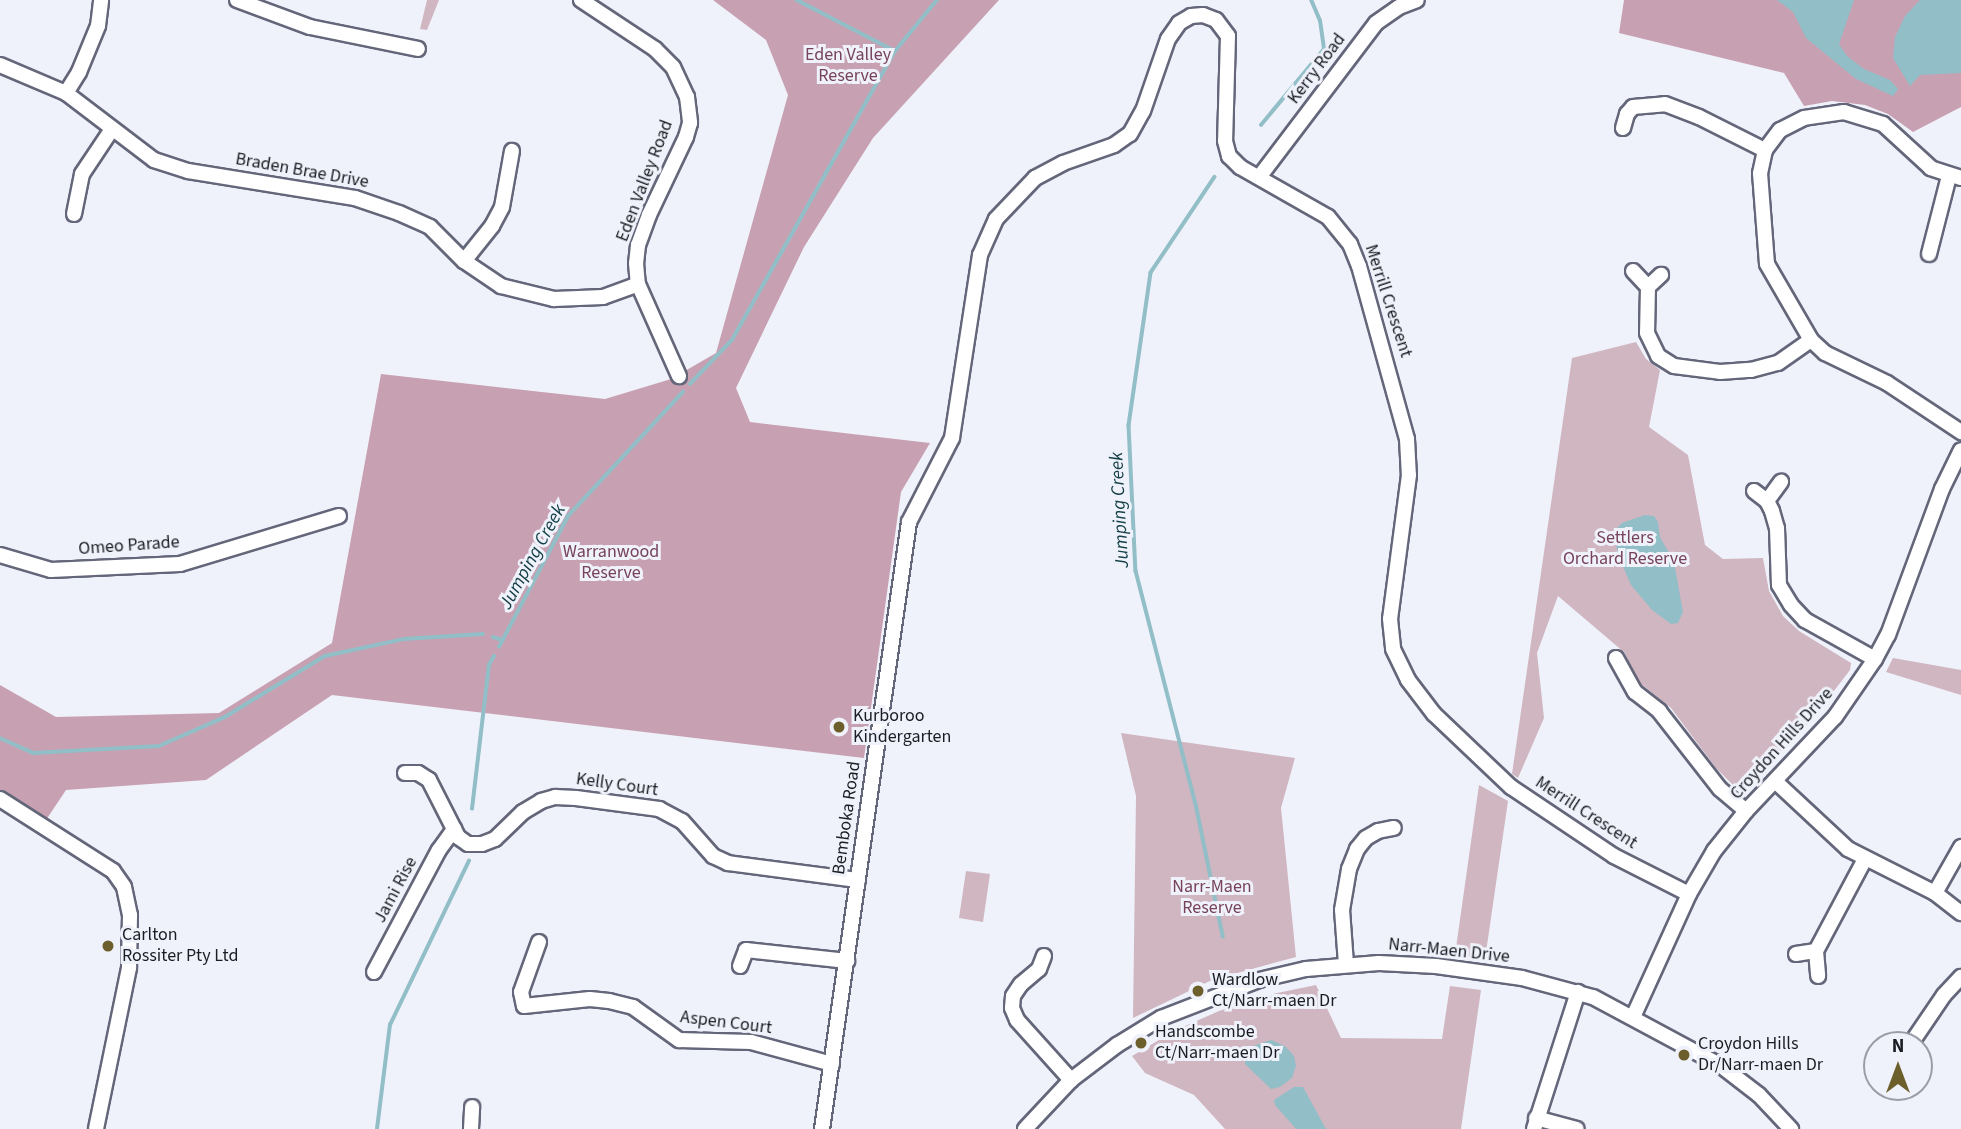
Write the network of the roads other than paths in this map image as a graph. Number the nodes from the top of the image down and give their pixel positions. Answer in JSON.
{"nodes":[{"id":1,"x":101,"y":0,"type":"edge"},
{"id":2,"x":237,"y":0,"type":"edge"},
{"id":3,"x":581,"y":0,"type":"edge"},
{"id":4,"x":1417,"y":0,"type":"edge"},
{"id":5,"x":418,"y":49,"type":"dead end"},
{"id":6,"x":0,"y":65,"type":"edge"},
{"id":7,"x":66,"y":93,"type":"junction"},
{"id":8,"x":1623,"y":128,"type":"dead end"},
{"id":9,"x":112,"y":130,"type":"junction"},
{"id":10,"x":1765,"y":150,"type":"junction"},
{"id":11,"x":512,"y":151,"type":"dead end"},
{"id":12,"x":1260,"y":176,"type":"junction"},
{"id":13,"x":1955,"y":177,"type":"edge"},
{"id":14,"x":74,"y":214,"type":"dead end"},
{"id":15,"x":1929,"y":254,"type":"dead end"},
{"id":16,"x":464,"y":261,"type":"junction"},
{"id":17,"x":1633,"y":271,"type":"dead end"},
{"id":18,"x":1661,"y":275,"type":"dead end"},
{"id":19,"x":638,"y":284,"type":"junction"},
{"id":20,"x":1648,"y":287,"type":"junction"},
{"id":21,"x":1811,"y":340,"type":"junction"},
{"id":22,"x":679,"y":376,"type":"dead end"},
{"id":23,"x":1961,"y":432,"type":"edge"},
{"id":24,"x":952,"y":438,"type":"joint"},
{"id":25,"x":1961,"y":450,"type":"edge"},
{"id":26,"x":1781,"y":482,"type":"dead end"},
{"id":27,"x":1754,"y":491,"type":"dead end"},
{"id":28,"x":1767,"y":501,"type":"junction"},
{"id":29,"x":339,"y":516,"type":"dead end"},
{"id":30,"x":0,"y":555,"type":"edge"},
{"id":31,"x":1616,"y":658,"type":"dead end"},
{"id":32,"x":1875,"y":659,"type":"junction"},
{"id":33,"x":405,"y":773,"type":"dead end"},
{"id":34,"x":1775,"y":781,"type":"junction"},
{"id":35,"x":0,"y":799,"type":"edge"},
{"id":36,"x":1746,"y":811,"type":"junction"},
{"id":37,"x":1394,"y":828,"type":"dead end"},
{"id":38,"x":454,"y":829,"type":"junction"},
{"id":39,"x":1961,"y":847,"type":"edge"},
{"id":40,"x":1865,"y":859,"type":"junction"},
{"id":41,"x":858,"y":880,"type":"junction"},
{"id":42,"x":1935,"y":893,"type":"junction"},
{"id":43,"x":1689,"y":894,"type":"junction"},
{"id":44,"x":1961,"y":913,"type":"edge"},
{"id":45,"x":539,"y":942,"type":"dead end"},
{"id":46,"x":1816,"y":951,"type":"junction"},
{"id":47,"x":1796,"y":954,"type":"dead end"},
{"id":48,"x":1044,"y":956,"type":"dead end"},
{"id":49,"x":847,"y":961,"type":"junction"},
{"id":50,"x":1346,"y":964,"type":"junction"},
{"id":51,"x":740,"y":966,"type":"dead end"},
{"id":52,"x":374,"y":972,"type":"dead end"},
{"id":53,"x":1818,"y":976,"type":"dead end"},
{"id":54,"x":1961,"y":977,"type":"edge"},
{"id":55,"x":1578,"y":992,"type":"junction"},
{"id":56,"x":1633,"y":1017,"type":"junction"},
{"id":57,"x":1920,"y":1031,"type":"edge"},
{"id":58,"x":832,"y":1064,"type":"junction"},
{"id":59,"x":1072,"y":1080,"type":"junction"},
{"id":60,"x":472,"y":1107,"type":"dead end"},
{"id":61,"x":1535,"y":1123,"type":"edge"},
{"id":62,"x":96,"y":1129,"type":"edge"},
{"id":63,"x":471,"y":1129,"type":"edge"},
{"id":64,"x":822,"y":1129,"type":"edge"},
{"id":65,"x":1025,"y":1129,"type":"edge"},
{"id":66,"x":1577,"y":1129,"type":"edge"},
{"id":67,"x":1790,"y":1129,"type":"edge"}],
"edges":[{"from":1,"to":7,"type":"street"},
{"from":2,"to":5,"type":"street"},
{"from":3,"to":19,"type":"street","name":"Eden Valley Road"},
{"from":4,"to":12,"type":"street","name":"Kerry Road"},
{"from":6,"to":7,"type":"street","name":"Braden Brae Drive"},
{"from":7,"to":9,"type":"street","name":"Braden Brae Drive"},
{"from":8,"to":10,"type":"street"},
{"from":9,"to":14,"type":"street"},
{"from":9,"to":16,"type":"street","name":"Braden Brae Drive"},
{"from":10,"to":13,"type":"street"},
{"from":10,"to":21,"type":"street"},
{"from":11,"to":16,"type":"street"},
{"from":12,"to":24,"type":"street","name":"Merrill Crescent"},
{"from":12,"to":43,"type":"street","name":"Merrill Crescent"},
{"from":13,"to":15,"type":"street"},
{"from":16,"to":19,"type":"street","name":"Braden Brae Drive"},
{"from":17,"to":20,"type":"street"},
{"from":18,"to":20,"type":"street"},
{"from":19,"to":22,"type":"street","name":"Eden Valley Road"},
{"from":20,"to":21,"type":"street"},
{"from":21,"to":23,"type":"street"},
{"from":24,"to":41,"type":"street","name":"Bemboka Road"},
{"from":25,"to":32,"type":"street","name":"Croydon Hills Drive"},
{"from":26,"to":28,"type":"street"},
{"from":27,"to":28,"type":"street"},
{"from":28,"to":32,"type":"street"},
{"from":29,"to":30,"type":"street","name":"Omeo Parade"},
{"from":31,"to":36,"type":"street"},
{"from":32,"to":34,"type":"street","name":"Croydon Hills Drive"},
{"from":33,"to":38,"type":"street"},
{"from":34,"to":36,"type":"street","name":"Croydon Hills Drive"},
{"from":34,"to":40,"type":"street"},
{"from":35,"to":62,"type":"street"},
{"from":36,"to":43,"type":"street","name":"Croydon Hills Drive"},
{"from":37,"to":50,"type":"street"},
{"from":38,"to":41,"type":"street","name":"Kelly Court"},
{"from":38,"to":52,"type":"street","name":"Jami Rise"},
{"from":39,"to":42,"type":"street"},
{"from":40,"to":42,"type":"street"},
{"from":40,"to":46,"type":"street"},
{"from":41,"to":49,"type":"street","name":"Bemboka Road"},
{"from":42,"to":44,"type":"street"},
{"from":43,"to":56,"type":"street","name":"Croydon Hills Drive"},
{"from":45,"to":58,"type":"street","name":"Aspen Court"},
{"from":46,"to":47,"type":"street"},
{"from":46,"to":53,"type":"street"},
{"from":48,"to":59,"type":"street"},
{"from":49,"to":51,"type":"street"},
{"from":49,"to":58,"type":"street","name":"Bemboka Road"},
{"from":50,"to":55,"type":"street","name":"Narr-Maen Drive"},
{"from":50,"to":59,"type":"street","name":"Narr-Maen Drive"},
{"from":54,"to":57,"type":"street"},
{"from":55,"to":56,"type":"street","name":"Narr-Maen Drive"},
{"from":55,"to":61,"type":"street"},
{"from":56,"to":67,"type":"street","name":"Narr-Maen Drive"},
{"from":58,"to":64,"type":"street","name":"Bemboka Road"},
{"from":59,"to":65,"type":"street","name":"Narr-Maen Drive"},
{"from":60,"to":63,"type":"street"},
{"from":61,"to":66,"type":"street"}]}
